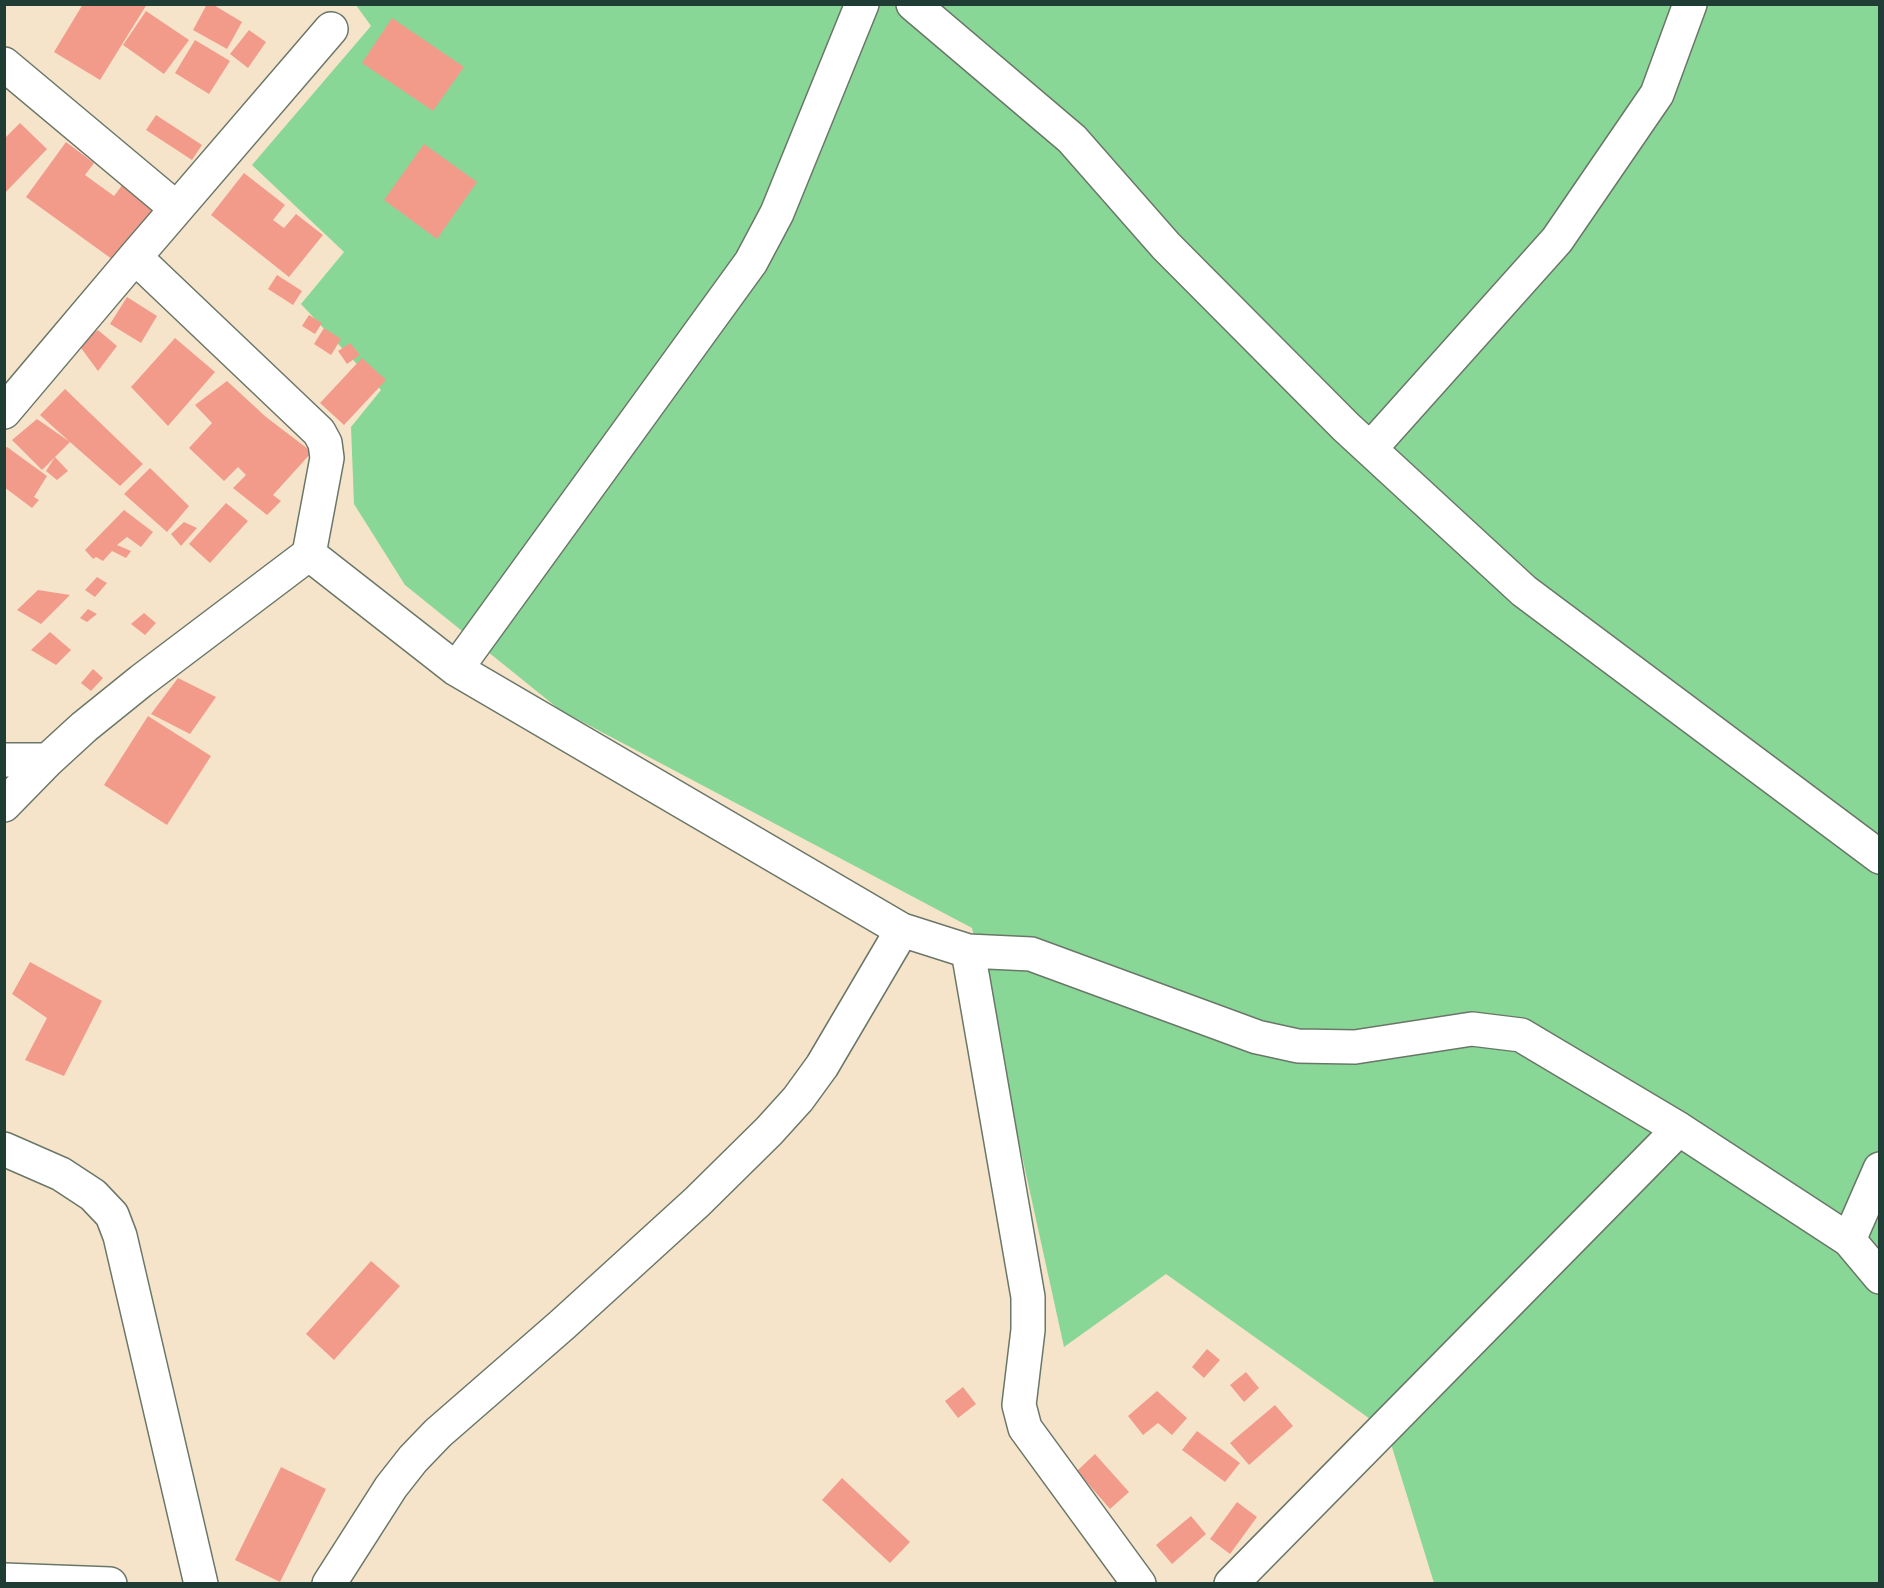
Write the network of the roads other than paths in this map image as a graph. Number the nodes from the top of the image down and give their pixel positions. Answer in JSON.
{"nodes":[{"id":1,"x":862,"y":4,"type":"edge"},
{"id":2,"x":913,"y":4,"type":"edge"},
{"id":3,"x":1690,"y":4,"type":"edge"},
{"id":4,"x":331,"y":29,"type":"dead end"},
{"id":5,"x":4,"y":64,"type":"edge"},
{"id":6,"x":176,"y":208,"type":"junction"},
{"id":7,"x":135,"y":256,"type":"junction"},
{"id":8,"x":4,"y":412,"type":"edge"},
{"id":9,"x":1370,"y":449,"type":"junction"},
{"id":10,"x":309,"y":554,"type":"junction"},
{"id":11,"x":456,"y":669,"type":"junction"},
{"id":12,"x":4,"y":760,"type":"edge"},
{"id":13,"x":48,"y":760,"type":"junction"},
{"id":14,"x":4,"y":805,"type":"edge"},
{"id":15,"x":1880,"y":857,"type":"edge"},
{"id":16,"x":902,"y":930,"type":"junction"},
{"id":17,"x":968,"y":951,"type":"junction"},
{"id":18,"x":1679,"y":1129,"type":"junction"},
{"id":19,"x":4,"y":1149,"type":"edge"},
{"id":20,"x":1880,"y":1169,"type":"edge"},
{"id":21,"x":1849,"y":1240,"type":"junction"},
{"id":22,"x":1880,"y":1277,"type":"edge"},
{"id":23,"x":4,"y":1580,"type":"edge"},
{"id":24,"x":110,"y":1584,"type":"edge"},
{"id":25,"x":201,"y":1584,"type":"edge"},
{"id":26,"x":328,"y":1584,"type":"edge"},
{"id":27,"x":1139,"y":1584,"type":"edge"},
{"id":28,"x":1231,"y":1584,"type":"edge"}],
"edges":[{"from":1,"to":11,"type":"street"},
{"from":2,"to":9,"type":"street"},
{"from":3,"to":9,"type":"street"},
{"from":4,"to":6,"type":"street"},
{"from":5,"to":6,"type":"street"},
{"from":6,"to":7,"type":"street"},
{"from":7,"to":8,"type":"street"},
{"from":7,"to":10,"type":"street"},
{"from":9,"to":15,"type":"street"},
{"from":10,"to":11,"type":"street"},
{"from":10,"to":13,"type":"street"},
{"from":11,"to":16,"type":"street"},
{"from":12,"to":13,"type":"street"},
{"from":13,"to":14,"type":"street"},
{"from":16,"to":17,"type":"street"},
{"from":16,"to":26,"type":"street"},
{"from":17,"to":18,"type":"street"},
{"from":17,"to":27,"type":"street"},
{"from":18,"to":21,"type":"street"},
{"from":18,"to":28,"type":"street"},
{"from":19,"to":25,"type":"street"},
{"from":20,"to":21,"type":"street"},
{"from":21,"to":22,"type":"street"},
{"from":23,"to":24,"type":"street"}]}
